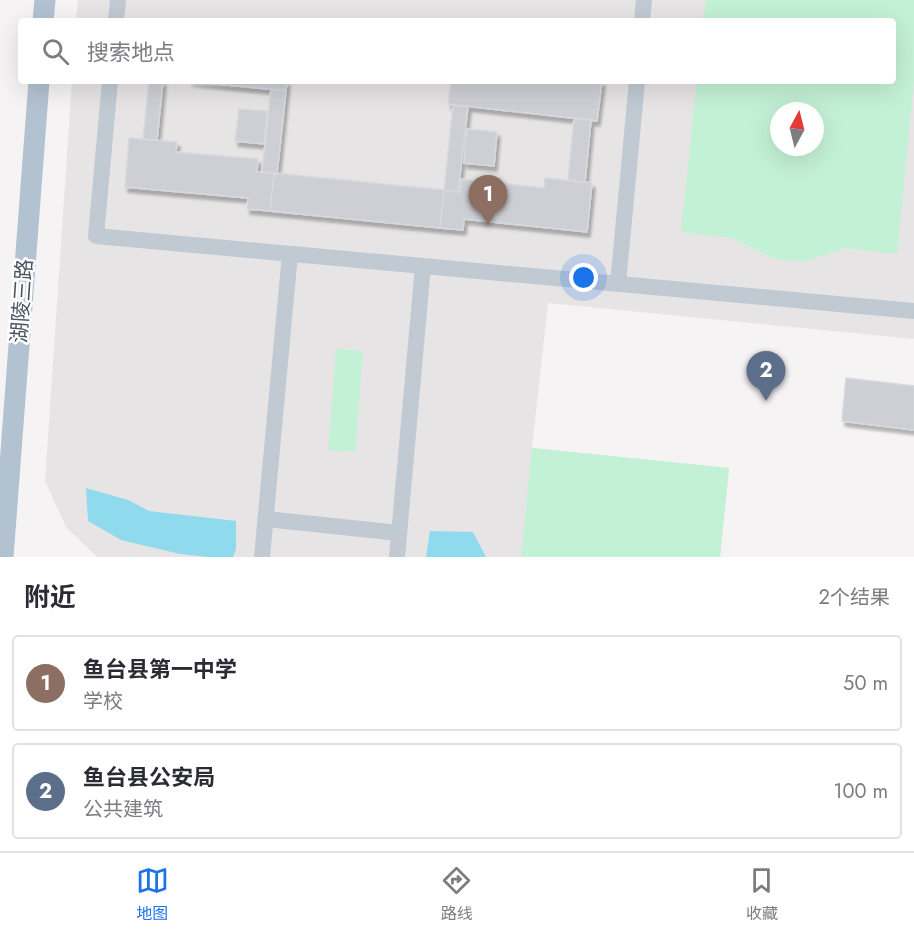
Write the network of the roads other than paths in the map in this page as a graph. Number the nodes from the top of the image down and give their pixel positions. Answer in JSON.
{"nodes":[{"id":1,"x":45,"y":0,"type":"edge"},
{"id":2,"x":118,"y":0,"type":"edge"},
{"id":3,"x":644,"y":0,"type":"edge"},
{"id":4,"x":43,"y":18,"type":"edge"},
{"id":5,"x":116,"y":18,"type":"edge"},
{"id":6,"x":642,"y":18,"type":"edge"},
{"id":7,"x":39,"y":84,"type":"edge"},
{"id":8,"x":110,"y":84,"type":"edge"},
{"id":9,"x":637,"y":84,"type":"edge"},
{"id":10,"x":290,"y":254,"type":"junction"},
{"id":11,"x":423,"y":266,"type":"junction"},
{"id":12,"x":618,"y":284,"type":"junction"},
{"id":13,"x":914,"y":311,"type":"edge"},
{"id":14,"x":266,"y":519,"type":"junction"},
{"id":15,"x":399,"y":533,"type":"junction"},
{"id":16,"x":3,"y":557,"type":"edge"},
{"id":17,"x":262,"y":557,"type":"edge"},
{"id":18,"x":397,"y":557,"type":"edge"}],
"edges":[{"from":1,"to":4,"type":"main road"},
{"from":2,"to":5,"type":"lane"},
{"from":3,"to":6,"type":"lane"},
{"from":7,"to":16,"type":"main road","name":"湖陵三路"},
{"from":8,"to":10,"type":"lane"},
{"from":9,"to":12,"type":"lane"},
{"from":10,"to":11,"type":"lane"},
{"from":10,"to":14,"type":"lane"},
{"from":11,"to":12,"type":"lane"},
{"from":11,"to":15,"type":"lane"},
{"from":12,"to":13,"type":"lane"},
{"from":14,"to":15,"type":"lane"},
{"from":14,"to":17,"type":"lane"},
{"from":15,"to":18,"type":"lane"}]}
